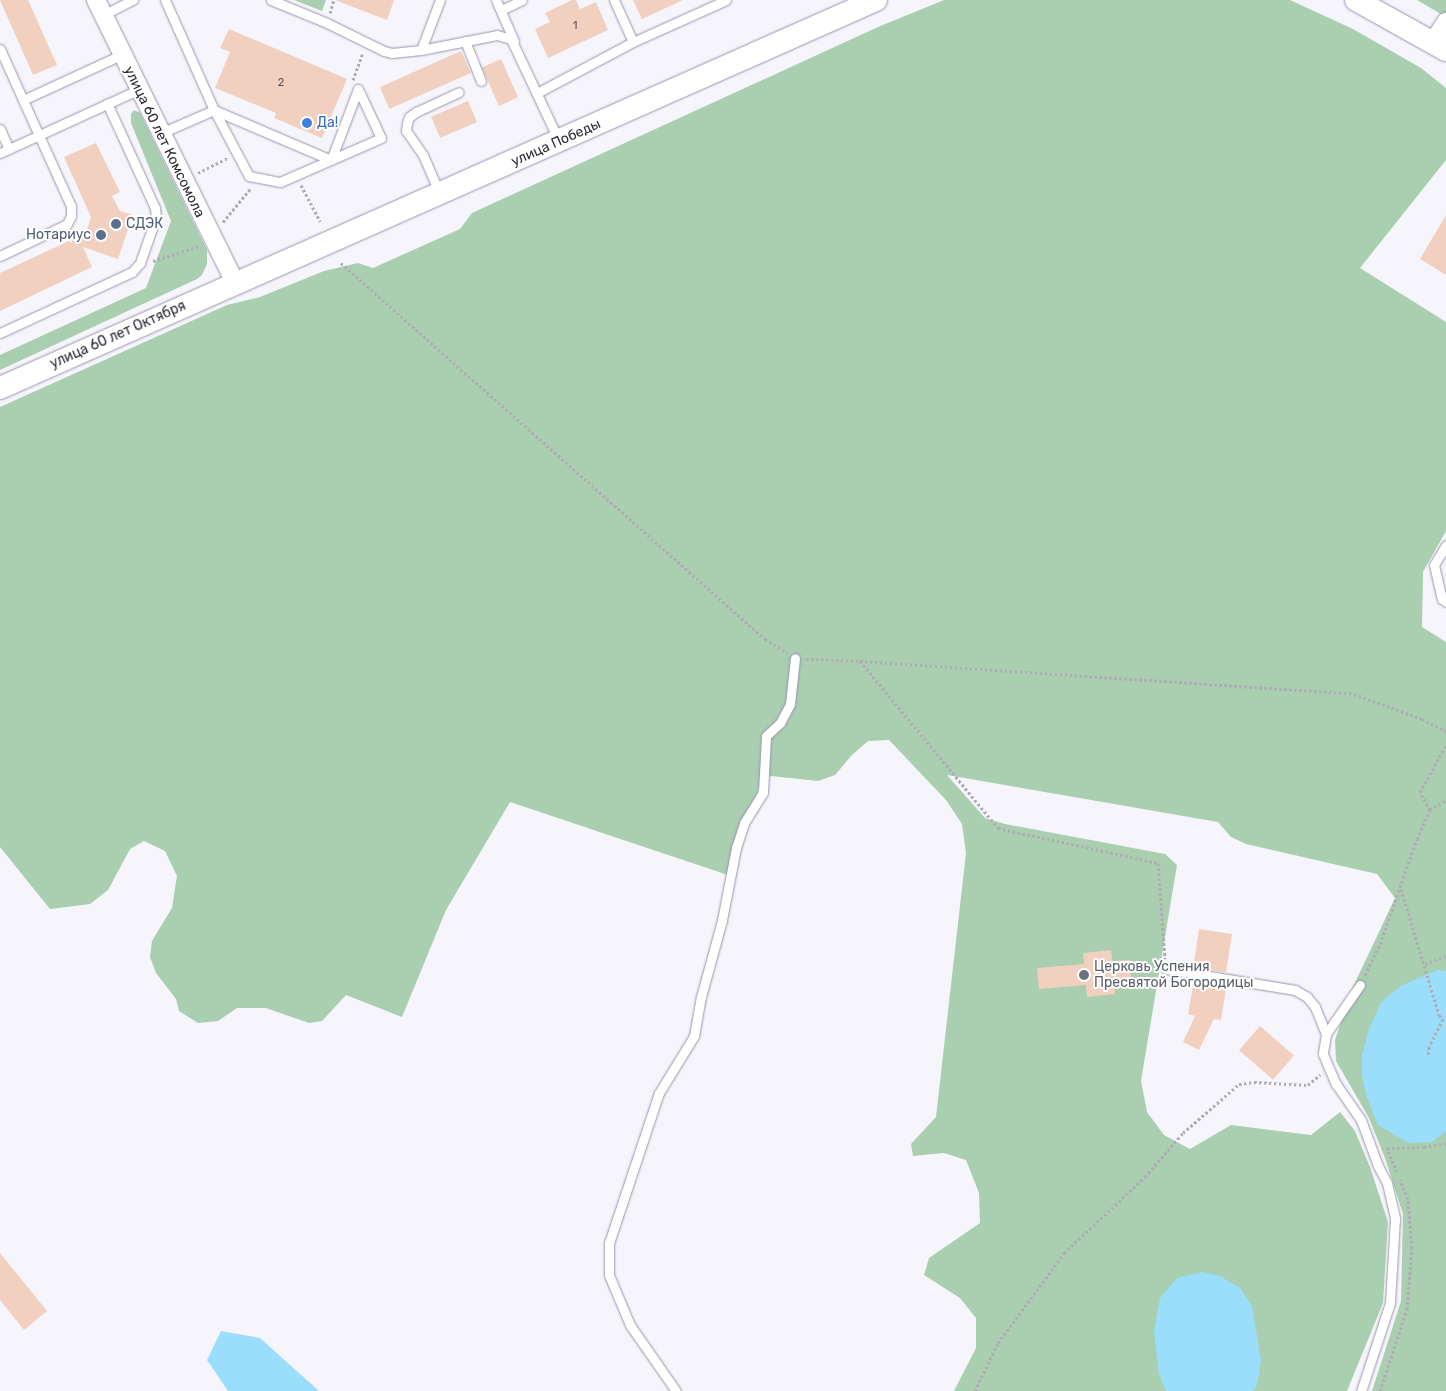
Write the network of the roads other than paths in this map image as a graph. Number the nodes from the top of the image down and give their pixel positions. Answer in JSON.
{"nodes":[{"id":1,"x":133,"y":0,"type":"edge"},
{"id":2,"x":165,"y":0,"type":"edge"},
{"id":3,"x":272,"y":0,"type":"edge"},
{"id":4,"x":440,"y":0,"type":"edge"},
{"id":5,"x":496,"y":0,"type":"edge"},
{"id":6,"x":522,"y":0,"type":"edge"},
{"id":7,"x":614,"y":0,"type":"edge"},
{"id":8,"x":726,"y":0,"type":"edge"},
{"id":9,"x":876,"y":0,"type":"edge"},
{"id":10,"x":1356,"y":0,"type":"edge"},
{"id":11,"x":99,"y":8,"type":"edge"},
{"id":12,"x":501,"y":10,"type":"junction"},
{"id":13,"x":1446,"y":22,"type":"edge"},
{"id":14,"x":465,"y":41,"type":"junction"},
{"id":15,"x":633,"y":42,"type":"junction"},
{"id":16,"x":515,"y":44,"type":"junction"},
{"id":17,"x":1440,"y":46,"type":"edge"},
{"id":18,"x":0,"y":49,"type":"edge"},
{"id":19,"x":421,"y":50,"type":"junction"},
{"id":20,"x":121,"y":55,"type":"junction"},
{"id":21,"x":480,"y":81,"type":"dead end"},
{"id":22,"x":140,"y":89,"type":"junction"},
{"id":23,"x":459,"y":92,"type":"dead end"},
{"id":24,"x":537,"y":93,"type":"junction"},
{"id":25,"x":22,"y":100,"type":"junction"},
{"id":26,"x":107,"y":103,"type":"junction"},
{"id":27,"x":214,"y":110,"type":"junction"},
{"id":28,"x":0,"y":129,"type":"edge"},
{"id":29,"x":161,"y":133,"type":"junction"},
{"id":30,"x":38,"y":135,"type":"junction"},
{"id":31,"x":559,"y":142,"type":"junction"},
{"id":32,"x":4,"y":151,"type":"edge"},
{"id":33,"x":331,"y":160,"type":"junction"},
{"id":34,"x":440,"y":195,"type":"junction"},
{"id":35,"x":0,"y":256,"type":"edge"},
{"id":36,"x":235,"y":283,"type":"junction"},
{"id":37,"x":0,"y":333,"type":"edge"},
{"id":38,"x":0,"y":388,"type":"edge"},
{"id":39,"x":1446,"y":545,"type":"edge"},
{"id":40,"x":1446,"y":602,"type":"edge"},
{"id":41,"x":795,"y":658,"type":"road end"},
{"id":42,"x":1166,"y":969,"type":"road end"},
{"id":43,"x":1360,"y":986,"type":"road end"},
{"id":44,"x":1326,"y":1034,"type":"junction"},
{"id":45,"x":676,"y":1391,"type":"edge"},
{"id":46,"x":1361,"y":1391,"type":"edge"}],
"edges":[{"from":1,"to":11,"type":"lane"},
{"from":2,"to":27,"type":"lane"},
{"from":3,"to":19,"type":"lane"},
{"from":4,"to":19,"type":"lane"},
{"from":5,"to":12,"type":"lane"},
{"from":6,"to":12,"type":"lane"},
{"from":7,"to":15,"type":"lane"},
{"from":8,"to":15,"type":"lane"},
{"from":9,"to":31,"type":"street","name":"улица Победы"},
{"from":10,"to":17,"type":"street"},
{"from":11,"to":20,"type":"street","name":"улица 60 лет Комсомола"},
{"from":12,"to":16,"type":"lane"},
{"from":13,"to":17,"type":"street"},
{"from":14,"to":16,"type":"lane"},
{"from":14,"to":19,"type":"lane"},
{"from":14,"to":21,"type":"lane"},
{"from":15,"to":24,"type":"lane"},
{"from":16,"to":24,"type":"lane"},
{"from":18,"to":25,"type":"lane"},
{"from":20,"to":22,"type":"street","name":"улица 60 лет Комсомола"},
{"from":20,"to":25,"type":"lane"},
{"from":22,"to":26,"type":"lane"},
{"from":22,"to":29,"type":"street","name":"улица 60 лет Комсомола"},
{"from":23,"to":34,"type":"lane"},
{"from":24,"to":31,"type":"lane"},
{"from":25,"to":30,"type":"lane"},
{"from":26,"to":30,"type":"lane"},
{"from":26,"to":37,"type":"lane"},
{"from":27,"to":29,"type":"lane"},
{"from":27,"to":33,"type":"lane"},
{"from":27,"to":33,"type":"lane"},
{"from":28,"to":32,"type":"lane"},
{"from":29,"to":36,"type":"street","name":"улица 60 лет Комсомола"},
{"from":30,"to":32,"type":"lane"},
{"from":30,"to":35,"type":"lane"},
{"from":31,"to":34,"type":"street","name":"улица Победы"},
{"from":33,"to":33,"type":"lane"},
{"from":34,"to":36,"type":"street","name":"улица Победы"},
{"from":36,"to":38,"type":"street","name":"улица 60 лет Октября"},
{"from":39,"to":40,"type":"lane"},
{"from":41,"to":45,"type":"lane"},
{"from":42,"to":44,"type":"lane"},
{"from":43,"to":44,"type":"lane"},
{"from":44,"to":46,"type":"lane"}]}
